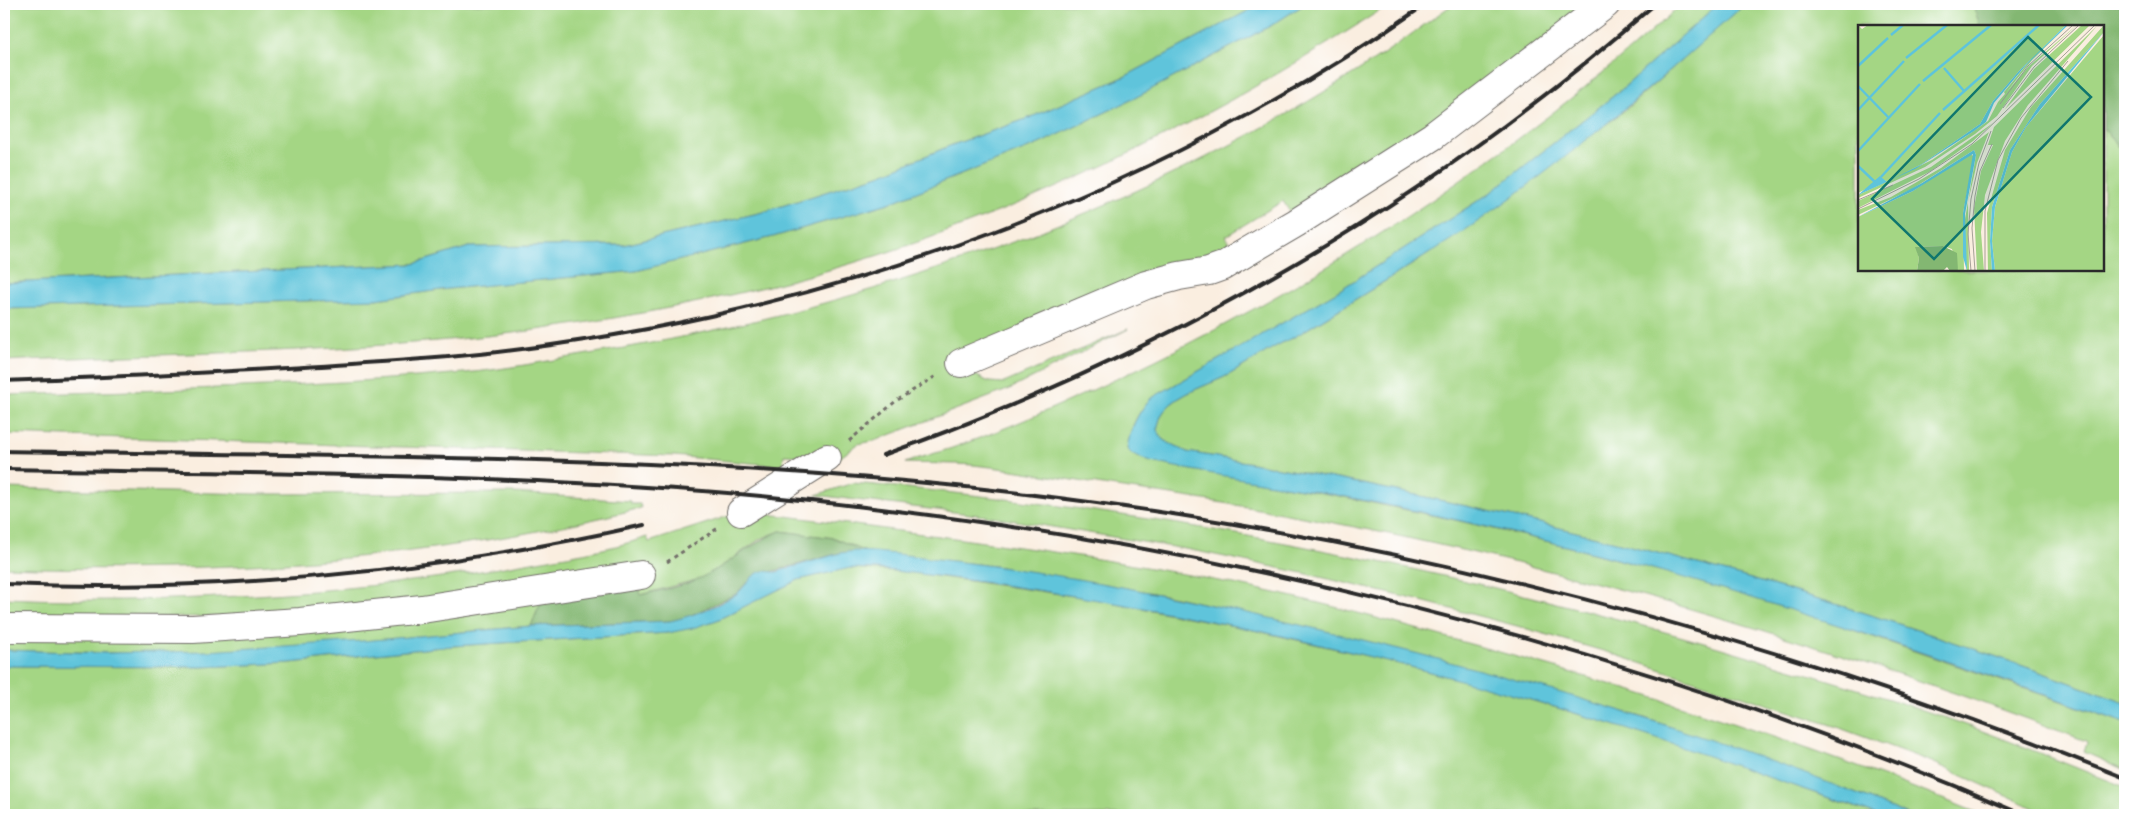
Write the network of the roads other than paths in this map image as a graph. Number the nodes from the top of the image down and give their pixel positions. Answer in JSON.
{"nodes":[{"id":1,"x":1606,"y":4,"type":"edge"},
{"id":2,"x":961,"y":363,"type":"road end"},
{"id":3,"x":827,"y":458,"type":"road end"},
{"id":4,"x":741,"y":512,"type":"road end"},
{"id":5,"x":641,"y":575,"type":"road end"},
{"id":6,"x":4,"y":628,"type":"edge"}],
"edges":[{"from":1,"to":2,"type":"lane"},
{"from":3,"to":4,"type":"lane"},
{"from":5,"to":6,"type":"lane"}]}
